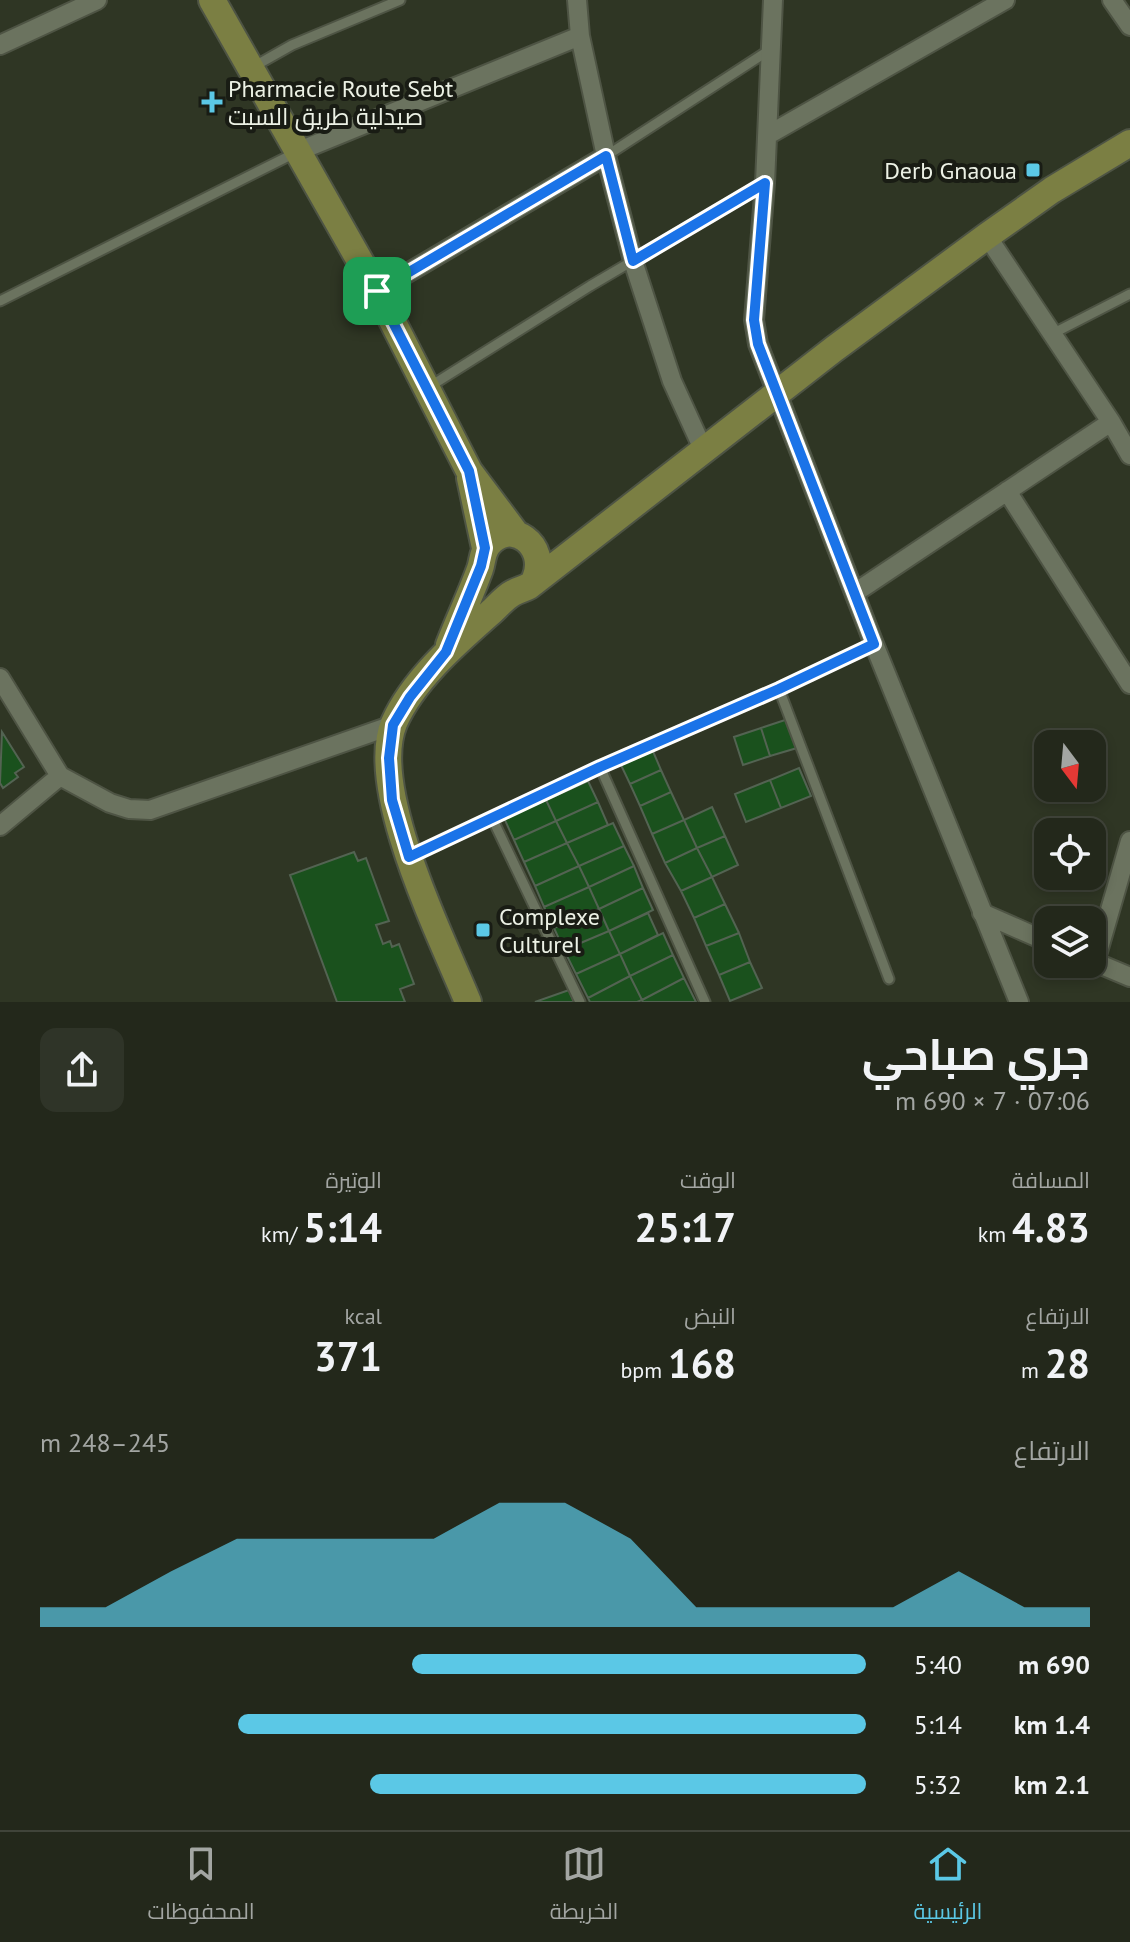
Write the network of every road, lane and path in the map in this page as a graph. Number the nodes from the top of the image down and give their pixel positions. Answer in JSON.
{"nodes":[{"id":1,"x":97,"y":0,"type":"edge"},
{"id":2,"x":212,"y":0,"type":"edge"},
{"id":3,"x":400,"y":0,"type":"edge"},
{"id":4,"x":1005,"y":0,"type":"edge"},
{"id":5,"x":582,"y":2,"type":"edge"},
{"id":6,"x":777,"y":2,"type":"edge"},
{"id":7,"x":580,"y":36,"type":"junction"},
{"id":8,"x":0,"y":45,"type":"edge"},
{"id":9,"x":771,"y":49,"type":"junction"},
{"id":10,"x":253,"y":67,"type":"junction"},
{"id":11,"x":768,"y":135,"type":"junction"},
{"id":12,"x":1130,"y":143,"type":"edge"},
{"id":13,"x":299,"y":151,"type":"junction"},
{"id":14,"x":606,"y":156,"type":"junction"},
{"id":15,"x":765,"y":183,"type":"junction"},
{"id":16,"x":987,"y":236,"type":"junction"},
{"id":17,"x":633,"y":261,"type":"junction"},
{"id":18,"x":377,"y":291,"type":"junction"},
{"id":19,"x":1130,"y":294,"type":"edge"},
{"id":20,"x":0,"y":301,"type":"edge"},
{"id":21,"x":1052,"y":334,"type":"junction"},
{"id":22,"x":427,"y":388,"type":"junction"},
{"id":23,"x":776,"y":393,"type":"junction"},
{"id":24,"x":1111,"y":422,"type":"junction"},
{"id":25,"x":703,"y":449,"type":"junction"},
{"id":26,"x":1130,"y":455,"type":"edge"},
{"id":27,"x":469,"y":471,"type":"junction"},
{"id":28,"x":1007,"y":491,"type":"junction"},
{"id":29,"x":604,"y":525,"type":"junction"},
{"id":30,"x":525,"y":540,"type":"junction"},
{"id":31,"x":483,"y":557,"type":"junction"},
{"id":32,"x":535,"y":579,"type":"junction"},
{"id":33,"x":856,"y":592,"type":"junction"},
{"id":34,"x":513,"y":593,"type":"junction"},
{"id":35,"x":874,"y":644,"type":"junction"},
{"id":36,"x":446,"y":652,"type":"junction"},
{"id":37,"x":0,"y":678,"type":"edge"},
{"id":38,"x":1130,"y":684,"type":"edge"},
{"id":39,"x":779,"y":689,"type":"junction"},
{"id":40,"x":393,"y":725,"type":"junction"},
{"id":41,"x":600,"y":767,"type":"junction"},
{"id":42,"x":60,"y":776,"type":"junction"},
{"id":43,"x":492,"y":818,"type":"junction"},
{"id":44,"x":0,"y":826,"type":"edge"},
{"id":45,"x":1130,"y":841,"type":"edge"},
{"id":46,"x":409,"y":857,"type":"junction"},
{"id":47,"x":982,"y":913,"type":"junction"},
{"id":48,"x":1106,"y":919,"type":"edge"},
{"id":49,"x":1034,"y":936,"type":"edge"},
{"id":50,"x":1106,"y":967,"type":"edge"},
{"id":51,"x":1130,"y":977,"type":"edge"},
{"id":52,"x":889,"y":979,"type":"dead end"},
{"id":53,"x":468,"y":1002,"type":"edge"},
{"id":54,"x":580,"y":1002,"type":"edge"},
{"id":55,"x":705,"y":1002,"type":"edge"},
{"id":56,"x":1019,"y":1002,"type":"edge"}],
"edges":[{"from":1,"to":8,"type":"street"},
{"from":2,"to":10,"type":"street"},
{"from":3,"to":10,"type":"lane"},
{"from":4,"to":11,"type":"street"},
{"from":5,"to":7,"type":"street"},
{"from":6,"to":9,"type":"street"},
{"from":7,"to":13,"type":"street"},
{"from":7,"to":14,"type":"street"},
{"from":9,"to":11,"type":"street"},
{"from":9,"to":14,"type":"lane"},
{"from":10,"to":13,"type":"street"},
{"from":11,"to":15,"type":"street"},
{"from":12,"to":16,"type":"street"},
{"from":13,"to":18,"type":"street"},
{"from":13,"to":20,"type":"lane"},
{"from":14,"to":17,"type":"street"},
{"from":14,"to":18,"type":"street"},
{"from":15,"to":17,"type":"lane"},
{"from":15,"to":23,"type":"street"},
{"from":16,"to":21,"type":"street"},
{"from":16,"to":23,"type":"street"},
{"from":17,"to":22,"type":"lane"},
{"from":17,"to":25,"type":"street"},
{"from":18,"to":22,"type":"street"},
{"from":19,"to":21,"type":"lane"},
{"from":21,"to":24,"type":"street"},
{"from":22,"to":27,"type":"street"},
{"from":23,"to":25,"type":"street"},
{"from":23,"to":33,"type":"street"},
{"from":24,"to":26,"type":"street"},
{"from":24,"to":28,"type":"street"},
{"from":25,"to":29,"type":"street"},
{"from":27,"to":30,"type":"street"},
{"from":27,"to":31,"type":"street"},
{"from":28,"to":33,"type":"street"},
{"from":28,"to":38,"type":"street"},
{"from":29,"to":30,"type":"street"},
{"from":29,"to":32,"type":"street"},
{"from":30,"to":31,"type":"street"},
{"from":30,"to":32,"type":"street"},
{"from":31,"to":34,"type":"street"},
{"from":31,"to":36,"type":"street"},
{"from":32,"to":34,"type":"street"},
{"from":33,"to":35,"type":"street"},
{"from":34,"to":36,"type":"street"},
{"from":35,"to":39,"type":"lane"},
{"from":35,"to":47,"type":"street"},
{"from":36,"to":40,"type":"street"},
{"from":37,"to":42,"type":"street"},
{"from":39,"to":41,"type":"lane"},
{"from":39,"to":52,"type":"lane"},
{"from":40,"to":42,"type":"street"},
{"from":40,"to":46,"type":"street"},
{"from":41,"to":43,"type":"lane"},
{"from":41,"to":55,"type":"lane"},
{"from":42,"to":44,"type":"street"},
{"from":43,"to":46,"type":"lane"},
{"from":43,"to":54,"type":"lane"},
{"from":45,"to":48,"type":"street"},
{"from":46,"to":53,"type":"street"},
{"from":47,"to":49,"type":"street"},
{"from":47,"to":56,"type":"street"},
{"from":50,"to":51,"type":"street"}]}
